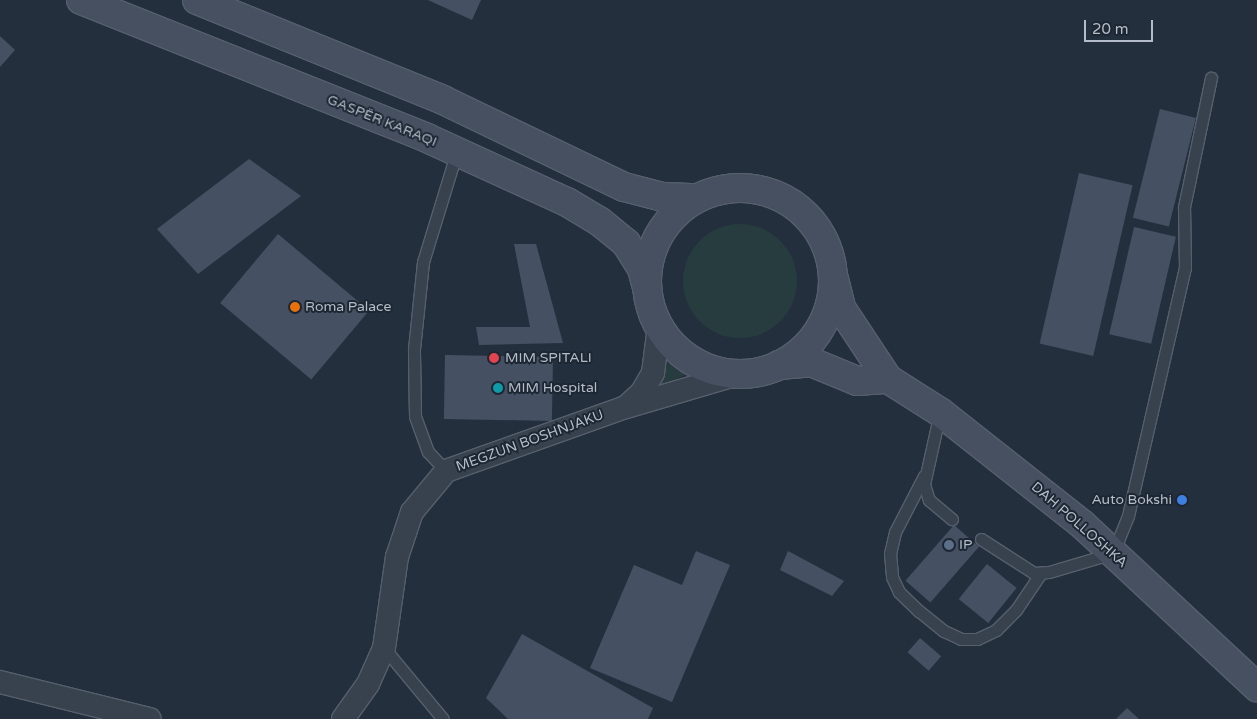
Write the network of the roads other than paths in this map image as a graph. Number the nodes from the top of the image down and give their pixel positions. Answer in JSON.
{"nodes":[{"id":1,"x":81,"y":0,"type":"edge"},
{"id":2,"x":197,"y":0,"type":"edge"},
{"id":3,"x":1211,"y":78,"type":"dead end"},
{"id":4,"x":457,"y":151,"type":"junction"},
{"id":5,"x":697,"y":198,"type":"junction"},
{"id":6,"x":834,"y":279,"type":"junction"},
{"id":7,"x":646,"y":288,"type":"junction"},
{"id":8,"x":659,"y":326,"type":"junction"},
{"id":9,"x":779,"y":365,"type":"junction"},
{"id":10,"x":735,"y":374,"type":"junction"},
{"id":11,"x":888,"y":379,"type":"junction"},
{"id":12,"x":626,"y":407,"type":"junction"},
{"id":13,"x":940,"y":412,"type":"junction"},
{"id":14,"x":446,"y":471,"type":"junction"},
{"id":15,"x":924,"y":476,"type":"junction"},
{"id":16,"x":952,"y":519,"type":"dead end"},
{"id":17,"x":981,"y":539,"type":"dead end"},
{"id":18,"x":1113,"y":553,"type":"junction"},
{"id":19,"x":1041,"y":574,"type":"junction"},
{"id":20,"x":384,"y":648,"type":"junction"},
{"id":21,"x":0,"y":682,"type":"edge"},
{"id":22,"x":1257,"y":687,"type":"edge"},
{"id":23,"x":150,"y":719,"type":"edge"},
{"id":24,"x":343,"y":719,"type":"edge"},
{"id":25,"x":443,"y":719,"type":"edge"}],
"edges":[{"from":1,"to":4,"type":"main road","name":"GASPËR KARAQI"},
{"from":2,"to":5,"type":"main road"},
{"from":3,"to":18,"type":"lane"},
{"from":4,"to":7,"type":"main road","name":"GASPËR KARAQI"},
{"from":4,"to":14,"type":"lane"},
{"from":5,"to":6,"type":"main road","name":"DAH POLLOSHKA"},
{"from":5,"to":7,"type":"main road"},
{"from":6,"to":9,"type":"main road"},
{"from":6,"to":11,"type":"main road","name":"DAH POLLOSHKA"},
{"from":7,"to":8,"type":"main road","name":"GASPËR KARAQI"},
{"from":8,"to":10,"type":"main road","name":"GASPËR KARAQI"},
{"from":8,"to":12,"type":"street","name":"MEGZUN BOSHNJAKU"},
{"from":9,"to":10,"type":"main road"},
{"from":9,"to":11,"type":"main road"},
{"from":10,"to":12,"type":"street","name":"MEGZUN BOSHNJAKU"},
{"from":11,"to":13,"type":"main road","name":"DAH POLLOSHKA"},
{"from":12,"to":14,"type":"street","name":"MEGZUN BOSHNJAKU"},
{"from":13,"to":15,"type":"lane"},
{"from":13,"to":18,"type":"main road","name":"DAH POLLOSHKA"},
{"from":14,"to":20,"type":"street","name":"MEGZUN BOSHNJAKU"},
{"from":15,"to":16,"type":"lane"},
{"from":15,"to":19,"type":"lane"},
{"from":17,"to":19,"type":"lane"},
{"from":18,"to":19,"type":"lane"},
{"from":18,"to":22,"type":"main road","name":"DAH POLLOSHKA"},
{"from":20,"to":24,"type":"street","name":"MEGZUN BOSHNJAKU"},
{"from":20,"to":25,"type":"lane"},
{"from":21,"to":23,"type":"street"}]}
